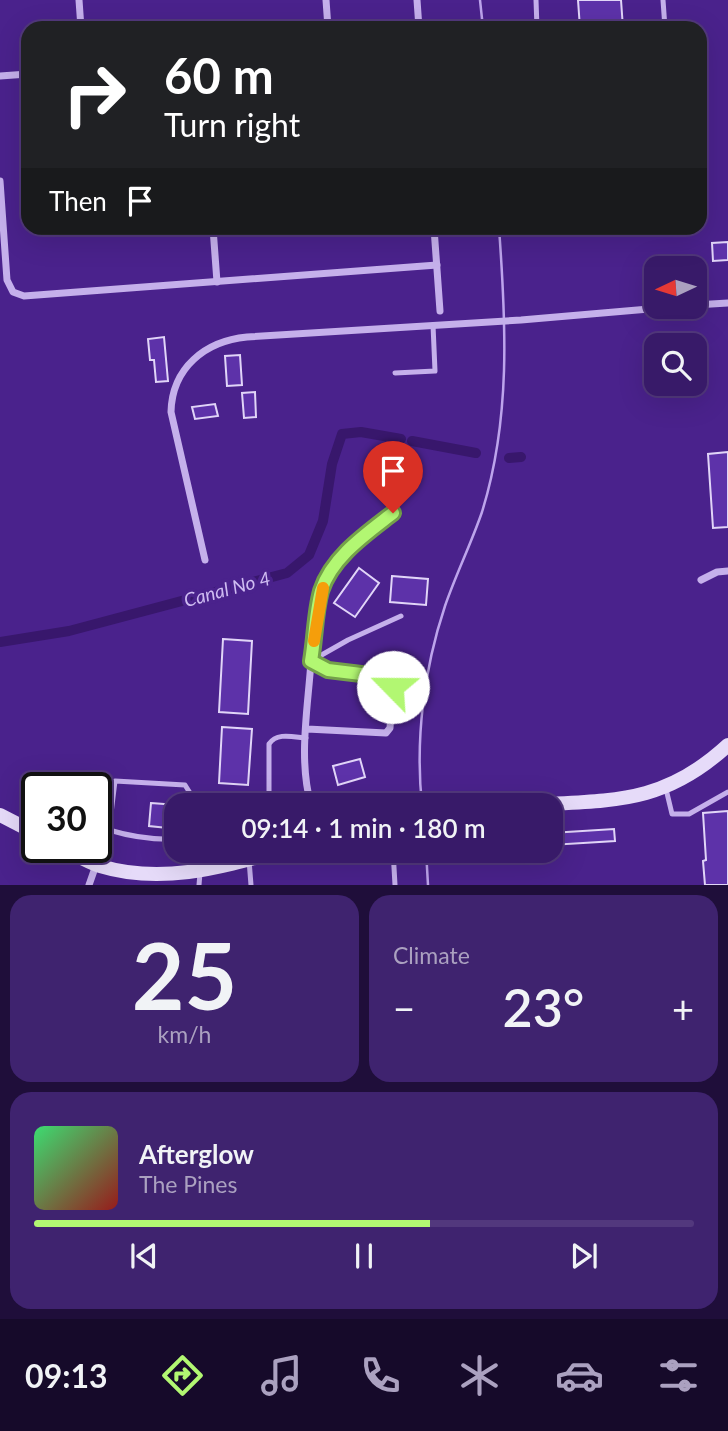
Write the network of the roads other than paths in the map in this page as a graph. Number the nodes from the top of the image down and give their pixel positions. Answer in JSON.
{"nodes":[{"id":1,"x":79,"y":0,"type":"edge"},
{"id":2,"x":326,"y":0,"type":"edge"},
{"id":3,"x":417,"y":0,"type":"edge"},
{"id":4,"x":536,"y":0,"type":"edge"},
{"id":5,"x":663,"y":0,"type":"edge"},
{"id":6,"x":80,"y":21,"type":"edge"},
{"id":7,"x":328,"y":21,"type":"edge"},
{"id":8,"x":418,"y":21,"type":"edge"},
{"id":9,"x":537,"y":21,"type":"edge"},
{"id":10,"x":664,"y":21,"type":"edge"},
{"id":11,"x":21,"y":74,"type":"edge"},
{"id":12,"x":0,"y":76,"type":"edge"},
{"id":13,"x":0,"y":181,"type":"edge"},
{"id":14,"x":214,"y":235,"type":"edge"},
{"id":15,"x":435,"y":235,"type":"edge"},
{"id":16,"x":437,"y":265,"type":"junction"},
{"id":17,"x":217,"y":282,"type":"junction"},
{"id":18,"x":728,"y":303,"type":"edge"},
{"id":19,"x":707,"y":304,"type":"edge"},
{"id":20,"x":644,"y":309,"type":"edge"},
{"id":21,"x":440,"y":311,"type":"dead end"},
{"id":22,"x":433,"y":325,"type":"junction"},
{"id":23,"x":395,"y":373,"type":"dead end"},
{"id":24,"x":393,"y":513,"type":"dead end"},
{"id":25,"x":205,"y":560,"type":"dead end"},
{"id":26,"x":728,"y":571,"type":"edge"},
{"id":27,"x":701,"y":580,"type":"dead end"},
{"id":28,"x":401,"y":616,"type":"dead end"},
{"id":29,"x":311,"y":661,"type":"junction"},
{"id":30,"x":307,"y":729,"type":"junction"},
{"id":31,"x":306,"y":738,"type":"junction"},
{"id":32,"x":728,"y":745,"type":"edge"},
{"id":33,"x":666,"y":788,"type":"junction"},
{"id":34,"x":728,"y":792,"type":"edge"},
{"id":35,"x":190,"y":793,"type":"edge"},
{"id":36,"x":269,"y":793,"type":"edge"},
{"id":37,"x":308,"y":793,"type":"edge"},
{"id":38,"x":563,"y":803,"type":"edge"},
{"id":39,"x":112,"y":806,"type":"edge"},
{"id":40,"x":0,"y":815,"type":"edge"},
{"id":41,"x":21,"y":826,"type":"edge"},
{"id":42,"x":112,"y":831,"type":"edge"},
{"id":43,"x":164,"y":840,"type":"edge"},
{"id":44,"x":224,"y":863,"type":"edge"},
{"id":45,"x":238,"y":863,"type":"edge"},
{"id":46,"x":249,"y":863,"type":"edge"},
{"id":47,"x":394,"y":863,"type":"edge"},
{"id":48,"x":94,"y":864,"type":"joint"},
{"id":49,"x":224,"y":867,"type":"junction"},
{"id":50,"x":197,"y":877,"type":"edge"},
{"id":51,"x":142,"y":880,"type":"edge"},
{"id":52,"x":89,"y":885,"type":"edge"},
{"id":53,"x":251,"y":885,"type":"edge"},
{"id":54,"x":395,"y":885,"type":"edge"}],
"edges":[{"from":1,"to":6,"type":"street"},
{"from":2,"to":7,"type":"street"},
{"from":3,"to":8,"type":"street"},
{"from":4,"to":9,"type":"lane"},
{"from":5,"to":10,"type":"lane"},
{"from":11,"to":12,"type":"street"},
{"from":13,"to":17,"type":"street"},
{"from":14,"to":17,"type":"street"},
{"from":15,"to":16,"type":"street"},
{"from":16,"to":17,"type":"street"},
{"from":16,"to":21,"type":"street"},
{"from":18,"to":19,"type":"street"},
{"from":20,"to":22,"type":"street"},
{"from":22,"to":23,"type":"lane"},
{"from":22,"to":25,"type":"street"},
{"from":24,"to":29,"type":"lane"},
{"from":26,"to":27,"type":"street"},
{"from":28,"to":29,"type":"lane"},
{"from":29,"to":30,"type":"street"},
{"from":29,"to":30,"type":"street"},
{"from":30,"to":31,"type":"street"},
{"from":31,"to":36,"type":"lane"},
{"from":31,"to":37,"type":"street"},
{"from":32,"to":33,"type":"main road"},
{"from":33,"to":34,"type":"lane"},
{"from":33,"to":38,"type":"main road"},
{"from":35,"to":39,"type":"lane"},
{"from":40,"to":41,"type":"main road"},
{"from":42,"to":43,"type":"lane"},
{"from":44,"to":49,"type":"lane"},
{"from":45,"to":49,"type":"main road"},
{"from":46,"to":53,"type":"lane"},
{"from":47,"to":54,"type":"lane"},
{"from":48,"to":51,"type":"main road"},
{"from":48,"to":52,"type":"street"},
{"from":49,"to":50,"type":"main road"},
{"from":50,"to":51,"type":"main road"}]}
